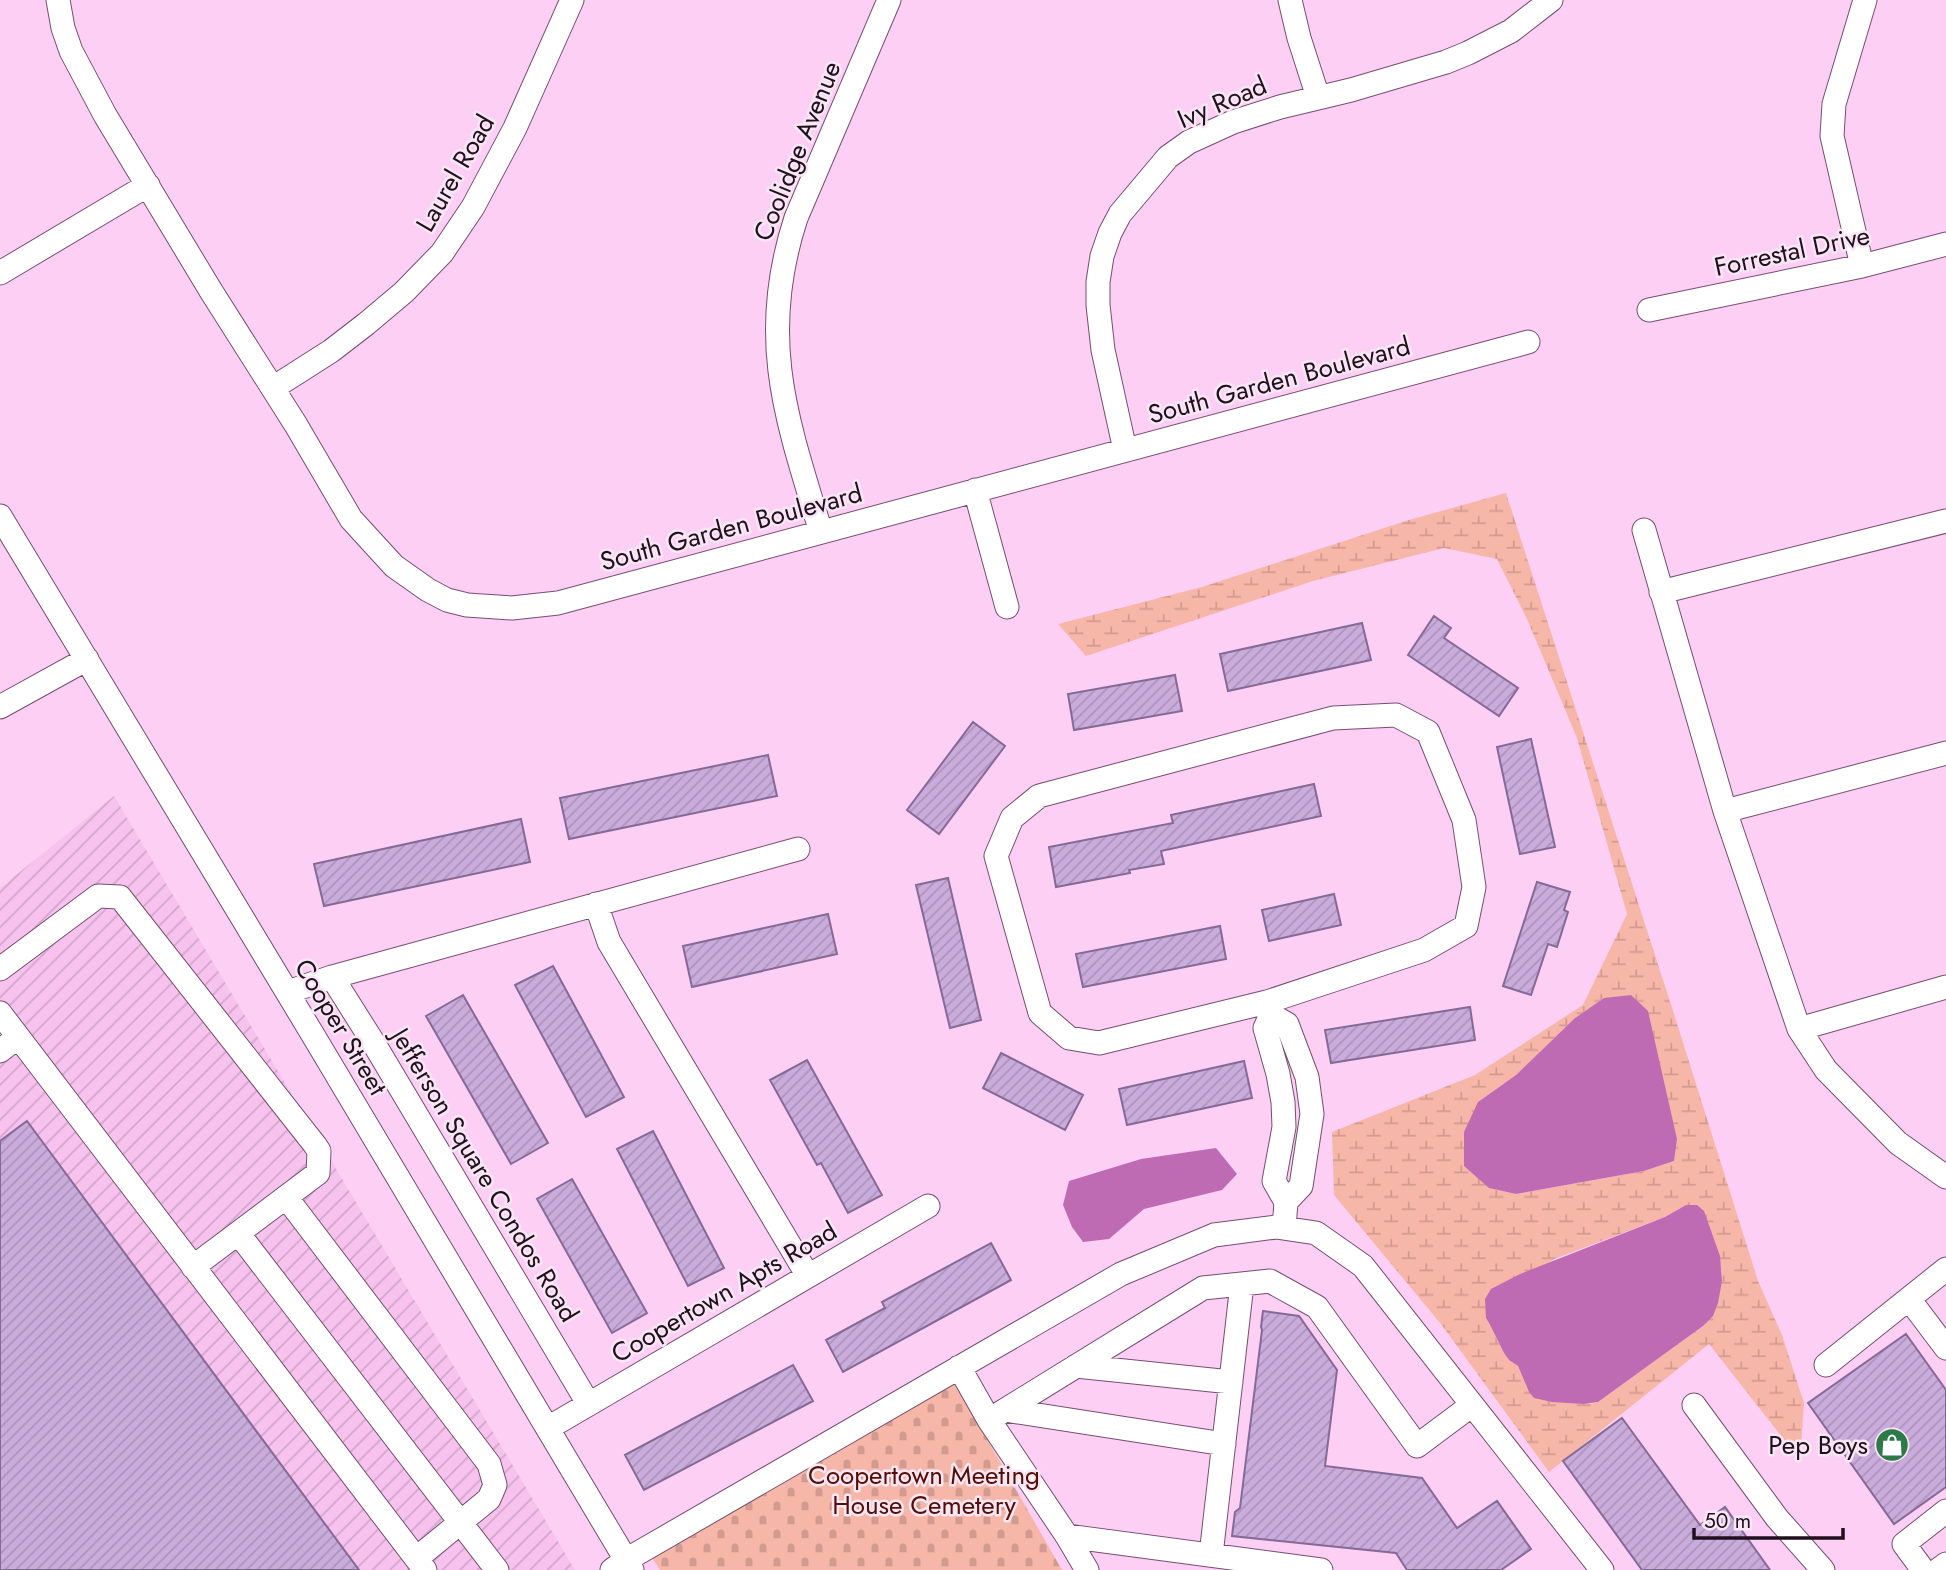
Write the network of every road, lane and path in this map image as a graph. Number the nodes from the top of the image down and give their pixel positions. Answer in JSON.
{"nodes":[{"id":1,"x":58,"y":0,"type":"edge"},
{"id":2,"x":572,"y":0,"type":"edge"},
{"id":3,"x":889,"y":0,"type":"edge"},
{"id":4,"x":1290,"y":0,"type":"edge"},
{"id":5,"x":1551,"y":0,"type":"edge"},
{"id":6,"x":1865,"y":0,"type":"edge"},
{"id":7,"x":1318,"y":97,"type":"junction"},
{"id":8,"x":148,"y":185,"type":"junction"},
{"id":9,"x":1946,"y":244,"type":"edge"},
{"id":10,"x":1862,"y":266,"type":"junction"},
{"id":11,"x":0,"y":274,"type":"edge"},
{"id":12,"x":1649,"y":310,"type":"dead end"},
{"id":13,"x":1528,"y":342,"type":"dead end"},
{"id":14,"x":273,"y":388,"type":"junction"},
{"id":15,"x":1125,"y":450,"type":"junction"},
{"id":16,"x":975,"y":491,"type":"junction"},
{"id":17,"x":0,"y":516,"type":"edge"},
{"id":18,"x":1946,"y":521,"type":"edge"},
{"id":19,"x":1644,"y":530,"type":"dead end"},
{"id":20,"x":821,"y":532,"type":"junction"},
{"id":21,"x":1661,"y":592,"type":"junction"},
{"id":22,"x":1007,"y":607,"type":"dead end"},
{"id":23,"x":84,"y":656,"type":"junction"},
{"id":24,"x":0,"y":698,"type":"edge"},
{"id":25,"x":0,"y":707,"type":"edge"},
{"id":26,"x":1946,"y":753,"type":"edge"},
{"id":27,"x":1725,"y":811,"type":"junction"},
{"id":28,"x":799,"y":849,"type":"dead end"},
{"id":29,"x":596,"y":904,"type":"junction"},
{"id":30,"x":0,"y":969,"type":"edge"},
{"id":31,"x":332,"y":976,"type":"junction"},
{"id":32,"x":1946,"y":987,"type":"edge"},
{"id":33,"x":288,"y":992,"type":"junction"},
{"id":34,"x":1269,"y":1009,"type":"junction"},
{"id":35,"x":0,"y":1013,"type":"edge"},
{"id":36,"x":1799,"y":1029,"type":"junction"},
{"id":37,"x":18,"y":1037,"type":"junction"},
{"id":38,"x":0,"y":1051,"type":"edge"},
{"id":39,"x":1946,"y":1177,"type":"edge"},
{"id":40,"x":286,"y":1197,"type":"junction"},
{"id":41,"x":928,"y":1206,"type":"dead end"},
{"id":42,"x":1283,"y":1228,"type":"junction"},
{"id":43,"x":239,"y":1233,"type":"junction"},
{"id":44,"x":194,"y":1266,"type":"junction"},
{"id":45,"x":1946,"y":1269,"type":"edge"},
{"id":46,"x":808,"y":1276,"type":"junction"},
{"id":47,"x":1242,"y":1284,"type":"junction"},
{"id":48,"x":1909,"y":1299,"type":"junction"},
{"id":49,"x":1946,"y":1348,"type":"edge"},
{"id":50,"x":1826,"y":1365,"type":"dead end"},
{"id":51,"x":1076,"y":1366,"type":"junction"},
{"id":52,"x":959,"y":1367,"type":"junction"},
{"id":53,"x":1231,"y":1382,"type":"junction"},
{"id":54,"x":588,"y":1403,"type":"junction"},
{"id":55,"x":1472,"y":1405,"type":"junction"},
{"id":56,"x":1694,"y":1405,"type":"dead end"},
{"id":57,"x":997,"y":1415,"type":"junction"},
{"id":58,"x":548,"y":1428,"type":"junction"},
{"id":59,"x":1224,"y":1444,"type":"junction"},
{"id":60,"x":1946,"y":1511,"type":"edge"},
{"id":61,"x":460,"y":1523,"type":"junction"},
{"id":62,"x":1067,"y":1536,"type":"junction"},
{"id":63,"x":1212,"y":1555,"type":"junction"},
{"id":64,"x":421,"y":1564,"type":"edge"},
{"id":65,"x":1946,"y":1564,"type":"edge"},
{"id":66,"x":623,"y":1567,"type":"edge"},
{"id":67,"x":497,"y":1570,"type":"edge"},
{"id":68,"x":1087,"y":1570,"type":"edge"},
{"id":69,"x":1321,"y":1570,"type":"edge"},
{"id":70,"x":1602,"y":1570,"type":"edge"},
{"id":71,"x":1823,"y":1570,"type":"edge"},
{"id":72,"x":1923,"y":1570,"type":"edge"},
{"id":73,"x":1938,"y":1570,"type":"edge"}],
"edges":[{"from":1,"to":8,"type":"street","name":"South Garden Boulevard"},
{"from":2,"to":14,"type":"street","name":"Laurel Road"},
{"from":3,"to":20,"type":"street","name":"Coolidge Avenue"},
{"from":4,"to":7,"type":"street"},
{"from":5,"to":7,"type":"street","name":"Ivy Road"},
{"from":6,"to":10,"type":"street"},
{"from":7,"to":15,"type":"street","name":"Ivy Road"},
{"from":8,"to":11,"type":"street"},
{"from":8,"to":14,"type":"street","name":"South Garden Boulevard"},
{"from":9,"to":10,"type":"street","name":"Forrestal Drive"},
{"from":10,"to":12,"type":"street","name":"Forrestal Drive"},
{"from":13,"to":15,"type":"street","name":"South Garden Boulevard"},
{"from":14,"to":20,"type":"street","name":"South Garden Boulevard"},
{"from":15,"to":16,"type":"street","name":"South Garden Boulevard"},
{"from":16,"to":20,"type":"street","name":"South Garden Boulevard"},
{"from":16,"to":22,"type":"street"},
{"from":17,"to":23,"type":"street","name":"Cooper Street"},
{"from":18,"to":21,"type":"street"},
{"from":19,"to":21,"type":"street"},
{"from":21,"to":27,"type":"street"},
{"from":23,"to":24,"type":"street"},
{"from":23,"to":25,"type":"street"},
{"from":23,"to":33,"type":"street","name":"Cooper Street"},
{"from":26,"to":27,"type":"street"},
{"from":27,"to":36,"type":"street"},
{"from":28,"to":29,"type":"street"},
{"from":29,"to":31,"type":"street"},
{"from":29,"to":46,"type":"street"},
{"from":30,"to":40,"type":"street"},
{"from":31,"to":33,"type":"street"},
{"from":31,"to":54,"type":"street","name":"Jefferson Square Condos Road"},
{"from":32,"to":36,"type":"street"},
{"from":33,"to":58,"type":"street","name":"Cooper Street"},
{"from":34,"to":34,"type":"street"},
{"from":34,"to":42,"type":"street"},
{"from":35,"to":37,"type":"street"},
{"from":36,"to":39,"type":"street"},
{"from":37,"to":38,"type":"street"},
{"from":37,"to":44,"type":"street"},
{"from":40,"to":43,"type":"street"},
{"from":40,"to":61,"type":"street"},
{"from":41,"to":46,"type":"street","name":"Coopertown Apts Road"},
{"from":42,"to":52,"type":"street"},
{"from":42,"to":55,"type":"street"},
{"from":43,"to":44,"type":"street"},
{"from":43,"to":61,"type":"street"},
{"from":44,"to":64,"type":"street"},
{"from":45,"to":48,"type":"street"},
{"from":46,"to":54,"type":"street","name":"Coopertown Apts Road"},
{"from":47,"to":51,"type":"street"},
{"from":47,"to":53,"type":"street"},
{"from":47,"to":55,"type":"street"},
{"from":48,"to":49,"type":"street"},
{"from":48,"to":50,"type":"street"},
{"from":51,"to":53,"type":"street"},
{"from":51,"to":57,"type":"street"},
{"from":52,"to":57,"type":"street"},
{"from":52,"to":66,"type":"street"},
{"from":53,"to":59,"type":"street"},
{"from":54,"to":58,"type":"street","name":"Coopertown Apts Road"},
{"from":55,"to":70,"type":"street"},
{"from":56,"to":71,"type":"street"},
{"from":57,"to":59,"type":"street"},
{"from":57,"to":62,"type":"street"},
{"from":58,"to":66,"type":"street","name":"Cooper Street"},
{"from":59,"to":63,"type":"street"},
{"from":60,"to":72,"type":"street"},
{"from":61,"to":64,"type":"street"},
{"from":61,"to":67,"type":"street"},
{"from":62,"to":63,"type":"street"},
{"from":62,"to":68,"type":"street"},
{"from":63,"to":69,"type":"street"},
{"from":65,"to":73,"type":"street"}]}
